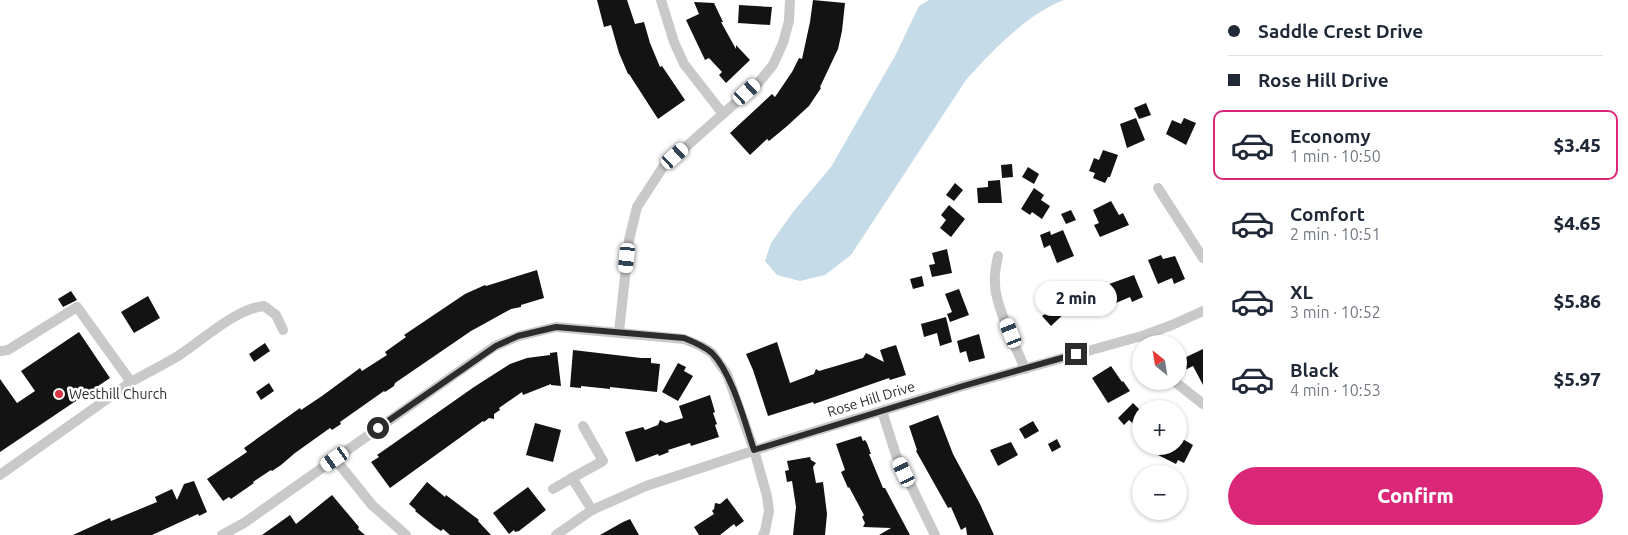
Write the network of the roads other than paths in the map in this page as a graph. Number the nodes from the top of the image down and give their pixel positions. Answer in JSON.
{"nodes":[{"id":1,"x":661,"y":0,"type":"edge"},
{"id":2,"x":790,"y":0,"type":"edge"},
{"id":3,"x":723,"y":114,"type":"junction"},
{"id":4,"x":1158,"y":188,"type":"dead end"},
{"id":5,"x":998,"y":256,"type":"dead end"},
{"id":6,"x":1203,"y":258,"type":"edge"},
{"id":7,"x":1203,"y":311,"type":"edge"},
{"id":8,"x":283,"y":330,"type":"dead end"},
{"id":9,"x":619,"y":332,"type":"junction"},
{"id":10,"x":1153,"y":335,"type":"edge"},
{"id":11,"x":1132,"y":342,"type":"edge"},
{"id":12,"x":0,"y":350,"type":"edge"},
{"id":13,"x":1025,"y":369,"type":"junction"},
{"id":14,"x":131,"y":382,"type":"junction"},
{"id":15,"x":1185,"y":390,"type":"edge"},
{"id":16,"x":1203,"y":404,"type":"edge"},
{"id":17,"x":882,"y":410,"type":"junction"},
{"id":18,"x":583,"y":426,"type":"dead end"},
{"id":19,"x":754,"y":450,"type":"junction"},
{"id":20,"x":335,"y":459,"type":"junction"},
{"id":21,"x":0,"y":475,"type":"edge"},
{"id":22,"x":572,"y":478,"type":"junction"},
{"id":23,"x":553,"y":489,"type":"dead end"},
{"id":24,"x":592,"y":510,"type":"junction"},
{"id":25,"x":222,"y":535,"type":"edge"},
{"id":26,"x":406,"y":535,"type":"edge"},
{"id":27,"x":556,"y":535,"type":"edge"},
{"id":28,"x":763,"y":535,"type":"edge"},
{"id":29,"x":936,"y":535,"type":"edge"}],
"edges":[{"from":1,"to":3,"type":"street"},
{"from":2,"to":3,"type":"street"},
{"from":3,"to":9,"type":"street"},
{"from":4,"to":6,"type":"street"},
{"from":5,"to":13,"type":"street"},
{"from":7,"to":10,"type":"street","name":"Rose Hill Drive"},
{"from":8,"to":14,"type":"street"},
{"from":9,"to":19,"type":"street"},
{"from":9,"to":20,"type":"street"},
{"from":11,"to":13,"type":"street","name":"Rose Hill Drive"},
{"from":12,"to":14,"type":"street"},
{"from":13,"to":17,"type":"street","name":"Rose Hill Drive"},
{"from":14,"to":21,"type":"street"},
{"from":15,"to":16,"type":"street"},
{"from":17,"to":19,"type":"street","name":"Rose Hill Drive"},
{"from":17,"to":29,"type":"street"},
{"from":18,"to":22,"type":"street"},
{"from":19,"to":24,"type":"street","name":"Rose Hill Drive"},
{"from":19,"to":28,"type":"street"},
{"from":20,"to":25,"type":"street"},
{"from":20,"to":26,"type":"street"},
{"from":22,"to":23,"type":"street"},
{"from":22,"to":24,"type":"street"},
{"from":24,"to":27,"type":"street","name":"Rose Hill Drive"}]}
